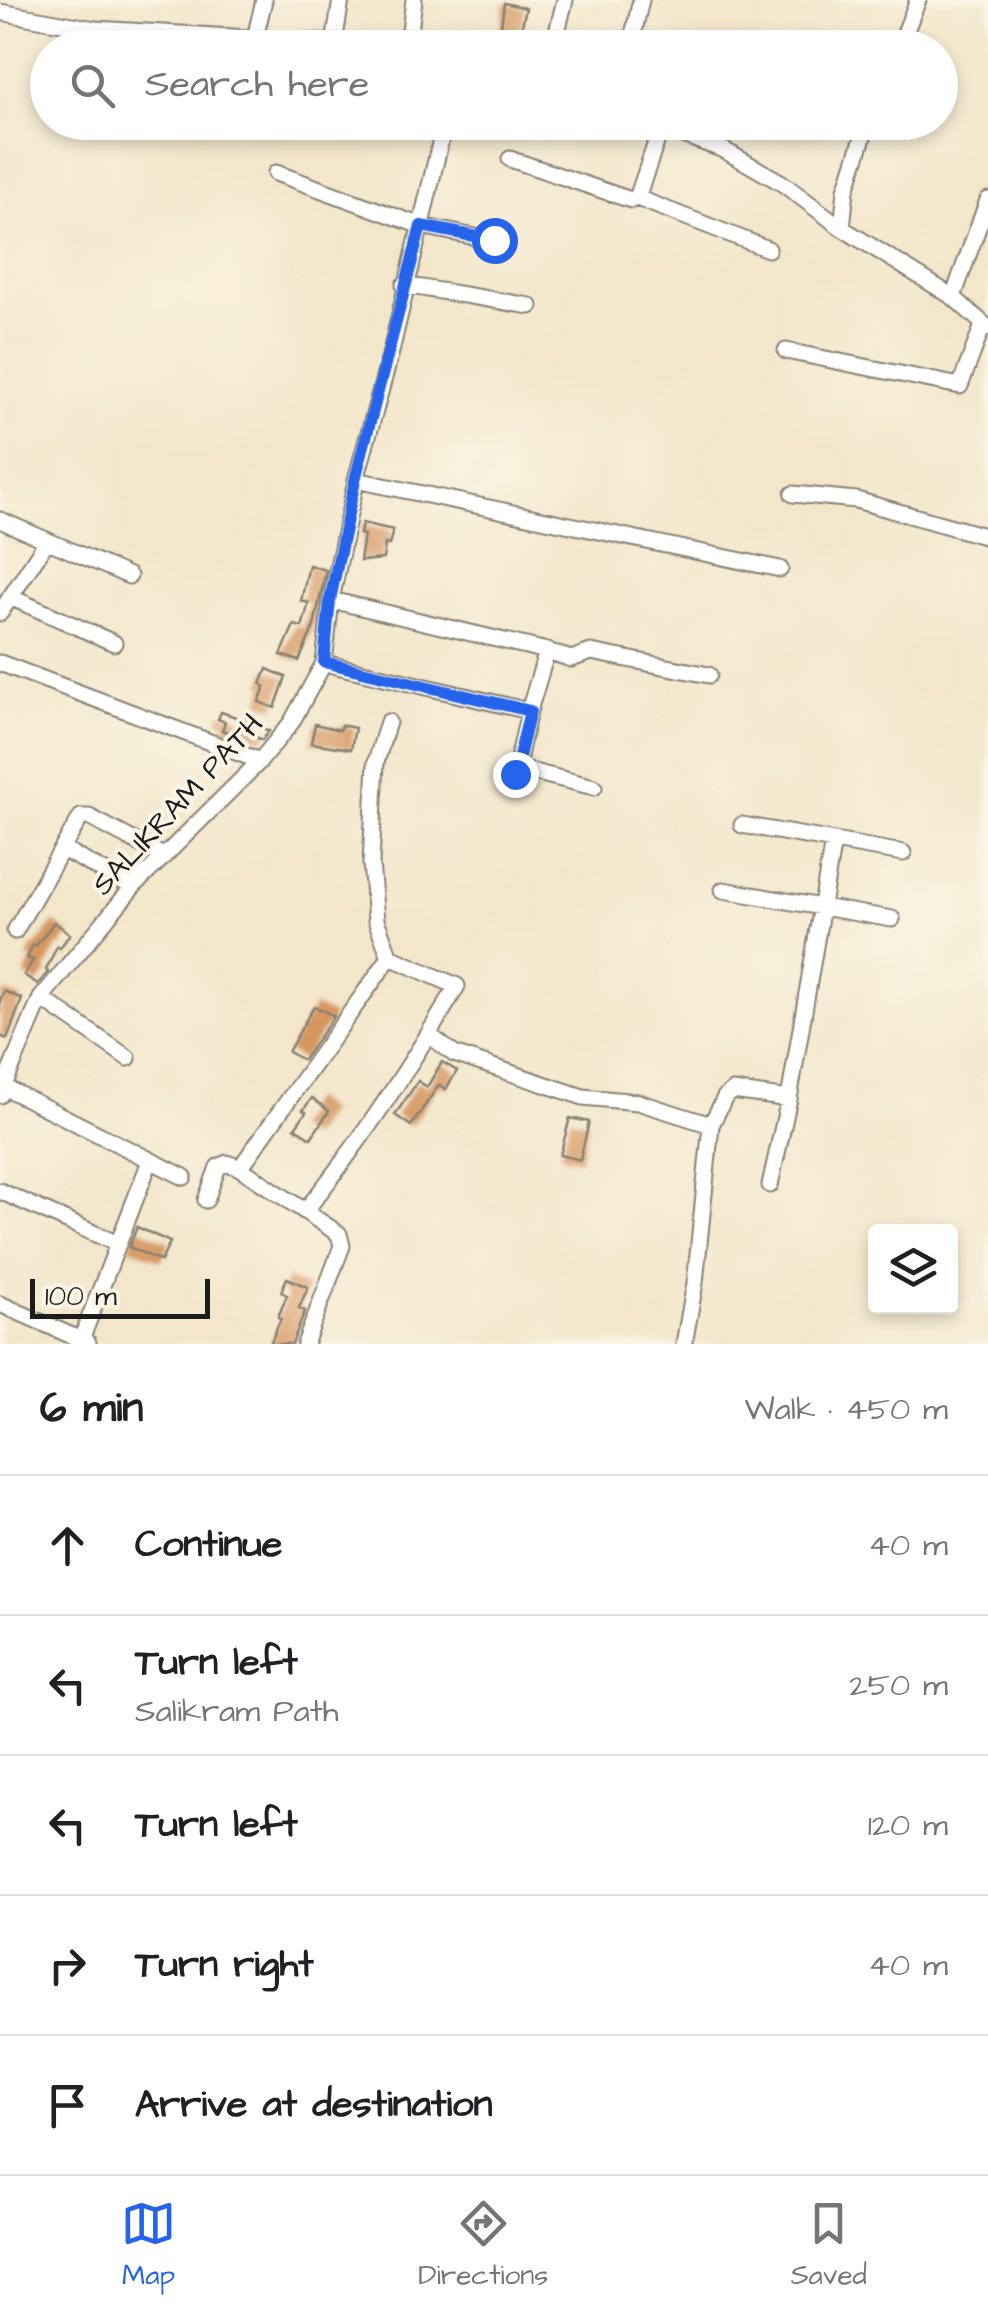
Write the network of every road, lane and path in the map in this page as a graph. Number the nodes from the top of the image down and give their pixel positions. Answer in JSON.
{"nodes":[{"id":1,"x":264,"y":0,"type":"edge"},
{"id":2,"x":342,"y":0,"type":"edge"},
{"id":3,"x":414,"y":0,"type":"edge"},
{"id":4,"x":565,"y":0,"type":"edge"},
{"id":5,"x":641,"y":0,"type":"edge"},
{"id":6,"x":918,"y":0,"type":"edge"},
{"id":7,"x":0,"y":12,"type":"edge"},
{"id":8,"x":128,"y":30,"type":"edge"},
{"id":9,"x":258,"y":30,"type":"edge"},
{"id":10,"x":336,"y":30,"type":"edge"},
{"id":11,"x":413,"y":30,"type":"edge"},
{"id":12,"x":558,"y":30,"type":"edge"},
{"id":13,"x":634,"y":30,"type":"edge"},
{"id":14,"x":906,"y":30,"type":"edge"},
{"id":15,"x":440,"y":140,"type":"edge"},
{"id":16,"x":650,"y":140,"type":"edge"},
{"id":17,"x":696,"y":140,"type":"edge"},
{"id":18,"x":862,"y":140,"type":"edge"},
{"id":19,"x":510,"y":158,"type":"dead end"},
{"id":20,"x":276,"y":173,"type":"dead end"},
{"id":21,"x":636,"y":198,"type":"junction"},
{"id":22,"x":988,"y":200,"type":"edge"},
{"id":23,"x":421,"y":226,"type":"junction"},
{"id":24,"x":842,"y":228,"type":"junction"},
{"id":25,"x":494,"y":240,"type":"dead end"},
{"id":26,"x":768,"y":249,"type":"dead end"},
{"id":27,"x":404,"y":285,"type":"junction"},
{"id":28,"x":953,"y":297,"type":"junction"},
{"id":29,"x":530,"y":306,"type":"dead end"},
{"id":30,"x":986,"y":326,"type":"edge"},
{"id":31,"x":786,"y":351,"type":"dead end"},
{"id":32,"x":356,"y":480,"type":"junction"},
{"id":33,"x":792,"y":494,"type":"dead end"},
{"id":34,"x":0,"y":520,"type":"edge"},
{"id":35,"x":988,"y":537,"type":"edge"},
{"id":36,"x":47,"y":540,"type":"junction"},
{"id":37,"x":780,"y":569,"type":"dead end"},
{"id":38,"x":129,"y":576,"type":"dead end"},
{"id":39,"x":10,"y":597,"type":"junction"},
{"id":40,"x":330,"y":600,"type":"junction"},
{"id":41,"x":0,"y":613,"type":"edge"},
{"id":42,"x":114,"y":642,"type":"dead end"},
{"id":43,"x":547,"y":650,"type":"junction"},
{"id":44,"x":324,"y":662,"type":"junction"},
{"id":45,"x":0,"y":663,"type":"edge"},
{"id":46,"x":709,"y":675,"type":"dead end"},
{"id":47,"x":530,"y":711,"type":"junction"},
{"id":48,"x":388,"y":722,"type":"dead end"},
{"id":49,"x":260,"y":760,"type":"junction"},
{"id":50,"x":594,"y":787,"type":"dead end"},
{"id":51,"x":742,"y":824,"type":"dead end"},
{"id":52,"x":833,"y":840,"type":"junction"},
{"id":53,"x":62,"y":849,"type":"junction"},
{"id":54,"x":902,"y":854,"type":"dead end"},
{"id":55,"x":163,"y":856,"type":"junction"},
{"id":56,"x":133,"y":887,"type":"junction"},
{"id":57,"x":723,"y":890,"type":"dead end"},
{"id":58,"x":820,"y":908,"type":"junction"},
{"id":59,"x":892,"y":919,"type":"dead end"},
{"id":60,"x":14,"y":931,"type":"dead end"},
{"id":61,"x":390,"y":957,"type":"junction"},
{"id":62,"x":41,"y":998,"type":"junction"},
{"id":63,"x":429,"y":1035,"type":"junction"},
{"id":64,"x":128,"y":1058,"type":"dead end"},
{"id":65,"x":2,"y":1091,"type":"edge"},
{"id":66,"x":789,"y":1099,"type":"junction"},
{"id":67,"x":711,"y":1125,"type":"junction"},
{"id":68,"x":150,"y":1160,"type":"junction"},
{"id":69,"x":240,"y":1168,"type":"junction"},
{"id":70,"x":184,"y":1178,"type":"dead end"},
{"id":71,"x":770,"y":1186,"type":"dead end"},
{"id":72,"x":0,"y":1191,"type":"edge"},
{"id":73,"x":206,"y":1200,"type":"dead end"},
{"id":74,"x":306,"y":1210,"type":"junction"},
{"id":75,"x":118,"y":1244,"type":"junction"},
{"id":76,"x":0,"y":1304,"type":"edge"},
{"id":77,"x":85,"y":1342,"type":"edge"},
{"id":78,"x":305,"y":1344,"type":"edge"},
{"id":79,"x":684,"y":1344,"type":"edge"}],
"edges":[{"from":1,"to":9,"type":"street"},
{"from":2,"to":10,"type":"street"},
{"from":3,"to":11,"type":"street"},
{"from":4,"to":12,"type":"street"},
{"from":5,"to":13,"type":"street"},
{"from":6,"to":14,"type":"street"},
{"from":7,"to":8,"type":"street"},
{"from":15,"to":23,"type":"street","name":"SALIKRAM PATH"},
{"from":16,"to":21,"type":"street"},
{"from":17,"to":24,"type":"street"},
{"from":18,"to":24,"type":"street"},
{"from":19,"to":21,"type":"street"},
{"from":20,"to":23,"type":"street"},
{"from":21,"to":26,"type":"street"},
{"from":22,"to":28,"type":"street"},
{"from":23,"to":25,"type":"street"},
{"from":23,"to":27,"type":"street","name":"SALIKRAM PATH"},
{"from":24,"to":28,"type":"street"},
{"from":27,"to":29,"type":"street"},
{"from":27,"to":32,"type":"street","name":"SALIKRAM PATH"},
{"from":28,"to":30,"type":"street"},
{"from":30,"to":31,"type":"street"},
{"from":32,"to":37,"type":"street"},
{"from":32,"to":40,"type":"street","name":"SALIKRAM PATH"},
{"from":33,"to":35,"type":"street"},
{"from":34,"to":36,"type":"street"},
{"from":36,"to":38,"type":"street"},
{"from":36,"to":39,"type":"street"},
{"from":39,"to":41,"type":"street"},
{"from":39,"to":42,"type":"street"},
{"from":40,"to":43,"type":"street"},
{"from":40,"to":44,"type":"street","name":"SALIKRAM PATH"},
{"from":43,"to":46,"type":"street"},
{"from":43,"to":47,"type":"street"},
{"from":44,"to":47,"type":"street"},
{"from":44,"to":49,"type":"street","name":"SALIKRAM PATH"},
{"from":45,"to":49,"type":"street"},
{"from":47,"to":50,"type":"street"},
{"from":48,"to":61,"type":"street"},
{"from":49,"to":55,"type":"street","name":"SALIKRAM PATH"},
{"from":51,"to":52,"type":"street"},
{"from":52,"to":54,"type":"street"},
{"from":52,"to":58,"type":"street"},
{"from":53,"to":55,"type":"street"},
{"from":53,"to":56,"type":"street"},
{"from":53,"to":60,"type":"street"},
{"from":55,"to":56,"type":"street","name":"SALIKRAM PATH"},
{"from":56,"to":62,"type":"street","name":"SALIKRAM PATH"},
{"from":57,"to":58,"type":"street"},
{"from":58,"to":59,"type":"street"},
{"from":58,"to":66,"type":"street"},
{"from":61,"to":63,"type":"street"},
{"from":61,"to":69,"type":"street"},
{"from":62,"to":64,"type":"street"},
{"from":62,"to":65,"type":"street","name":"SALIKRAM PATH"},
{"from":63,"to":67,"type":"street"},
{"from":63,"to":74,"type":"street"},
{"from":65,"to":68,"type":"street"},
{"from":66,"to":67,"type":"street"},
{"from":66,"to":71,"type":"street"},
{"from":67,"to":79,"type":"street"},
{"from":68,"to":70,"type":"street"},
{"from":68,"to":75,"type":"street"},
{"from":69,"to":73,"type":"street"},
{"from":69,"to":74,"type":"street"},
{"from":72,"to":75,"type":"street"},
{"from":74,"to":78,"type":"street"},
{"from":75,"to":77,"type":"street"},
{"from":76,"to":77,"type":"street"}]}
